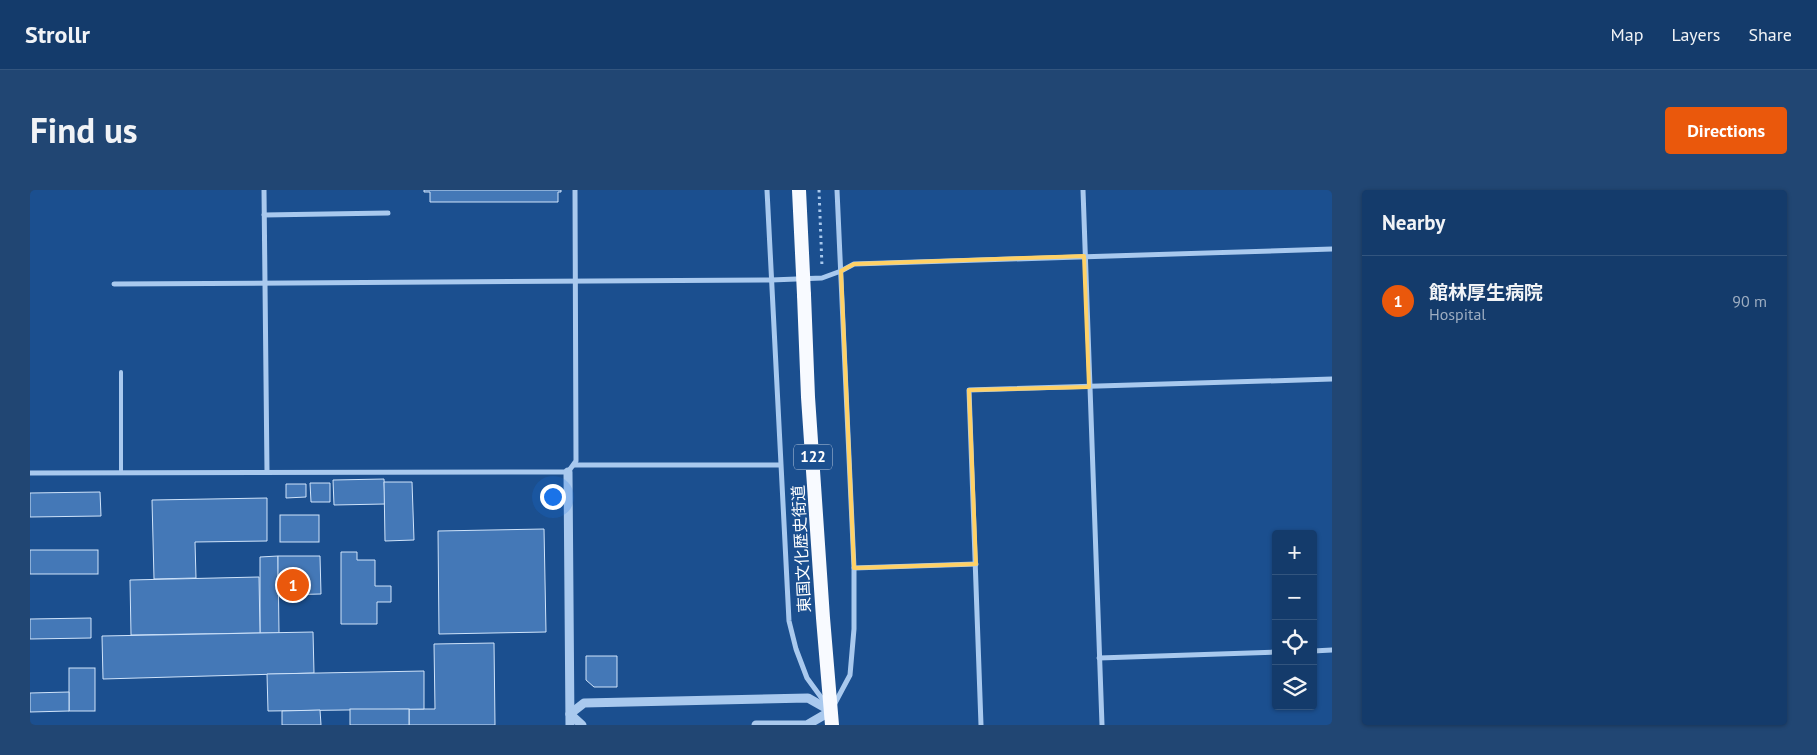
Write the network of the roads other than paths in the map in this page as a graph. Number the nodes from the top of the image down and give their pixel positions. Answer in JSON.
{"nodes":[{"id":1,"x":264,"y":190,"type":"edge"},
{"id":2,"x":575,"y":190,"type":"edge"},
{"id":3,"x":767,"y":190,"type":"edge"},
{"id":4,"x":800,"y":190,"type":"edge"},
{"id":5,"x":837,"y":190,"type":"edge"},
{"id":6,"x":1082,"y":190,"type":"edge"},
{"id":7,"x":388,"y":213,"type":"dead end"},
{"id":8,"x":264,"y":215,"type":"junction"},
{"id":9,"x":1332,"y":249,"type":"edge"},
{"id":10,"x":1084,"y":256,"type":"junction"},
{"id":11,"x":841,"y":271,"type":"junction"},
{"id":12,"x":771,"y":280,"type":"junction"},
{"id":13,"x":575,"y":282,"type":"junction"},
{"id":14,"x":114,"y":284,"type":"dead end"},
{"id":15,"x":264,"y":284,"type":"junction"},
{"id":16,"x":121,"y":372,"type":"dead end"},
{"id":17,"x":1332,"y":379,"type":"edge"},
{"id":18,"x":1089,"y":387,"type":"junction"},
{"id":19,"x":780,"y":465,"type":"junction"},
{"id":20,"x":571,"y":468,"type":"junction"},
{"id":21,"x":121,"y":472,"type":"junction"},
{"id":22,"x":267,"y":472,"type":"junction"},
{"id":23,"x":30,"y":473,"type":"edge"},
{"id":24,"x":976,"y":564,"type":"junction"},
{"id":25,"x":854,"y":568,"type":"junction"},
{"id":26,"x":1332,"y":650,"type":"edge"},
{"id":27,"x":1317,"y":651,"type":"edge"},
{"id":28,"x":1272,"y":652,"type":"edge"},
{"id":29,"x":1099,"y":658,"type":"junction"},
{"id":30,"x":570,"y":714,"type":"junction"},
{"id":31,"x":831,"y":718,"type":"edge"},
{"id":32,"x":570,"y":725,"type":"edge"},
{"id":33,"x":582,"y":725,"type":"edge"},
{"id":34,"x":756,"y":725,"type":"edge"},
{"id":35,"x":981,"y":725,"type":"edge"},
{"id":36,"x":1102,"y":725,"type":"edge"}],
"edges":[{"from":1,"to":8,"type":"street"},
{"from":2,"to":13,"type":"street"},
{"from":3,"to":12,"type":"street"},
{"from":4,"to":31,"type":"highway","name":"東国文化歴史街道","number":"122","bridge":true},
{"from":5,"to":11,"type":"street"},
{"from":6,"to":10,"type":"street"},
{"from":7,"to":8,"type":"street"},
{"from":8,"to":15,"type":"street"},
{"from":9,"to":10,"type":"street"},
{"from":10,"to":11,"type":"street"},
{"from":10,"to":18,"type":"street"},
{"from":11,"to":12,"type":"street"},
{"from":11,"to":25,"type":"street"},
{"from":12,"to":13,"type":"street"},
{"from":12,"to":19,"type":"street"},
{"from":13,"to":15,"type":"street"},
{"from":13,"to":20,"type":"street"},
{"from":14,"to":15,"type":"street"},
{"from":15,"to":22,"type":"street"},
{"from":16,"to":21,"type":"lane"},
{"from":17,"to":18,"type":"street"},
{"from":18,"to":24,"type":"street"},
{"from":18,"to":29,"type":"street"},
{"from":19,"to":20,"type":"street"},
{"from":19,"to":31,"type":"street"},
{"from":20,"to":22,"type":"street"},
{"from":20,"to":30,"type":"street"},
{"from":21,"to":22,"type":"street"},
{"from":21,"to":23,"type":"street"},
{"from":24,"to":25,"type":"street"},
{"from":24,"to":35,"type":"street"},
{"from":25,"to":31,"type":"street"},
{"from":26,"to":27,"type":"street"},
{"from":28,"to":29,"type":"street"},
{"from":29,"to":36,"type":"street"},
{"from":30,"to":31,"type":"street"},
{"from":30,"to":32,"type":"street"},
{"from":30,"to":33,"type":"street"},
{"from":31,"to":34,"type":"street"}]}
